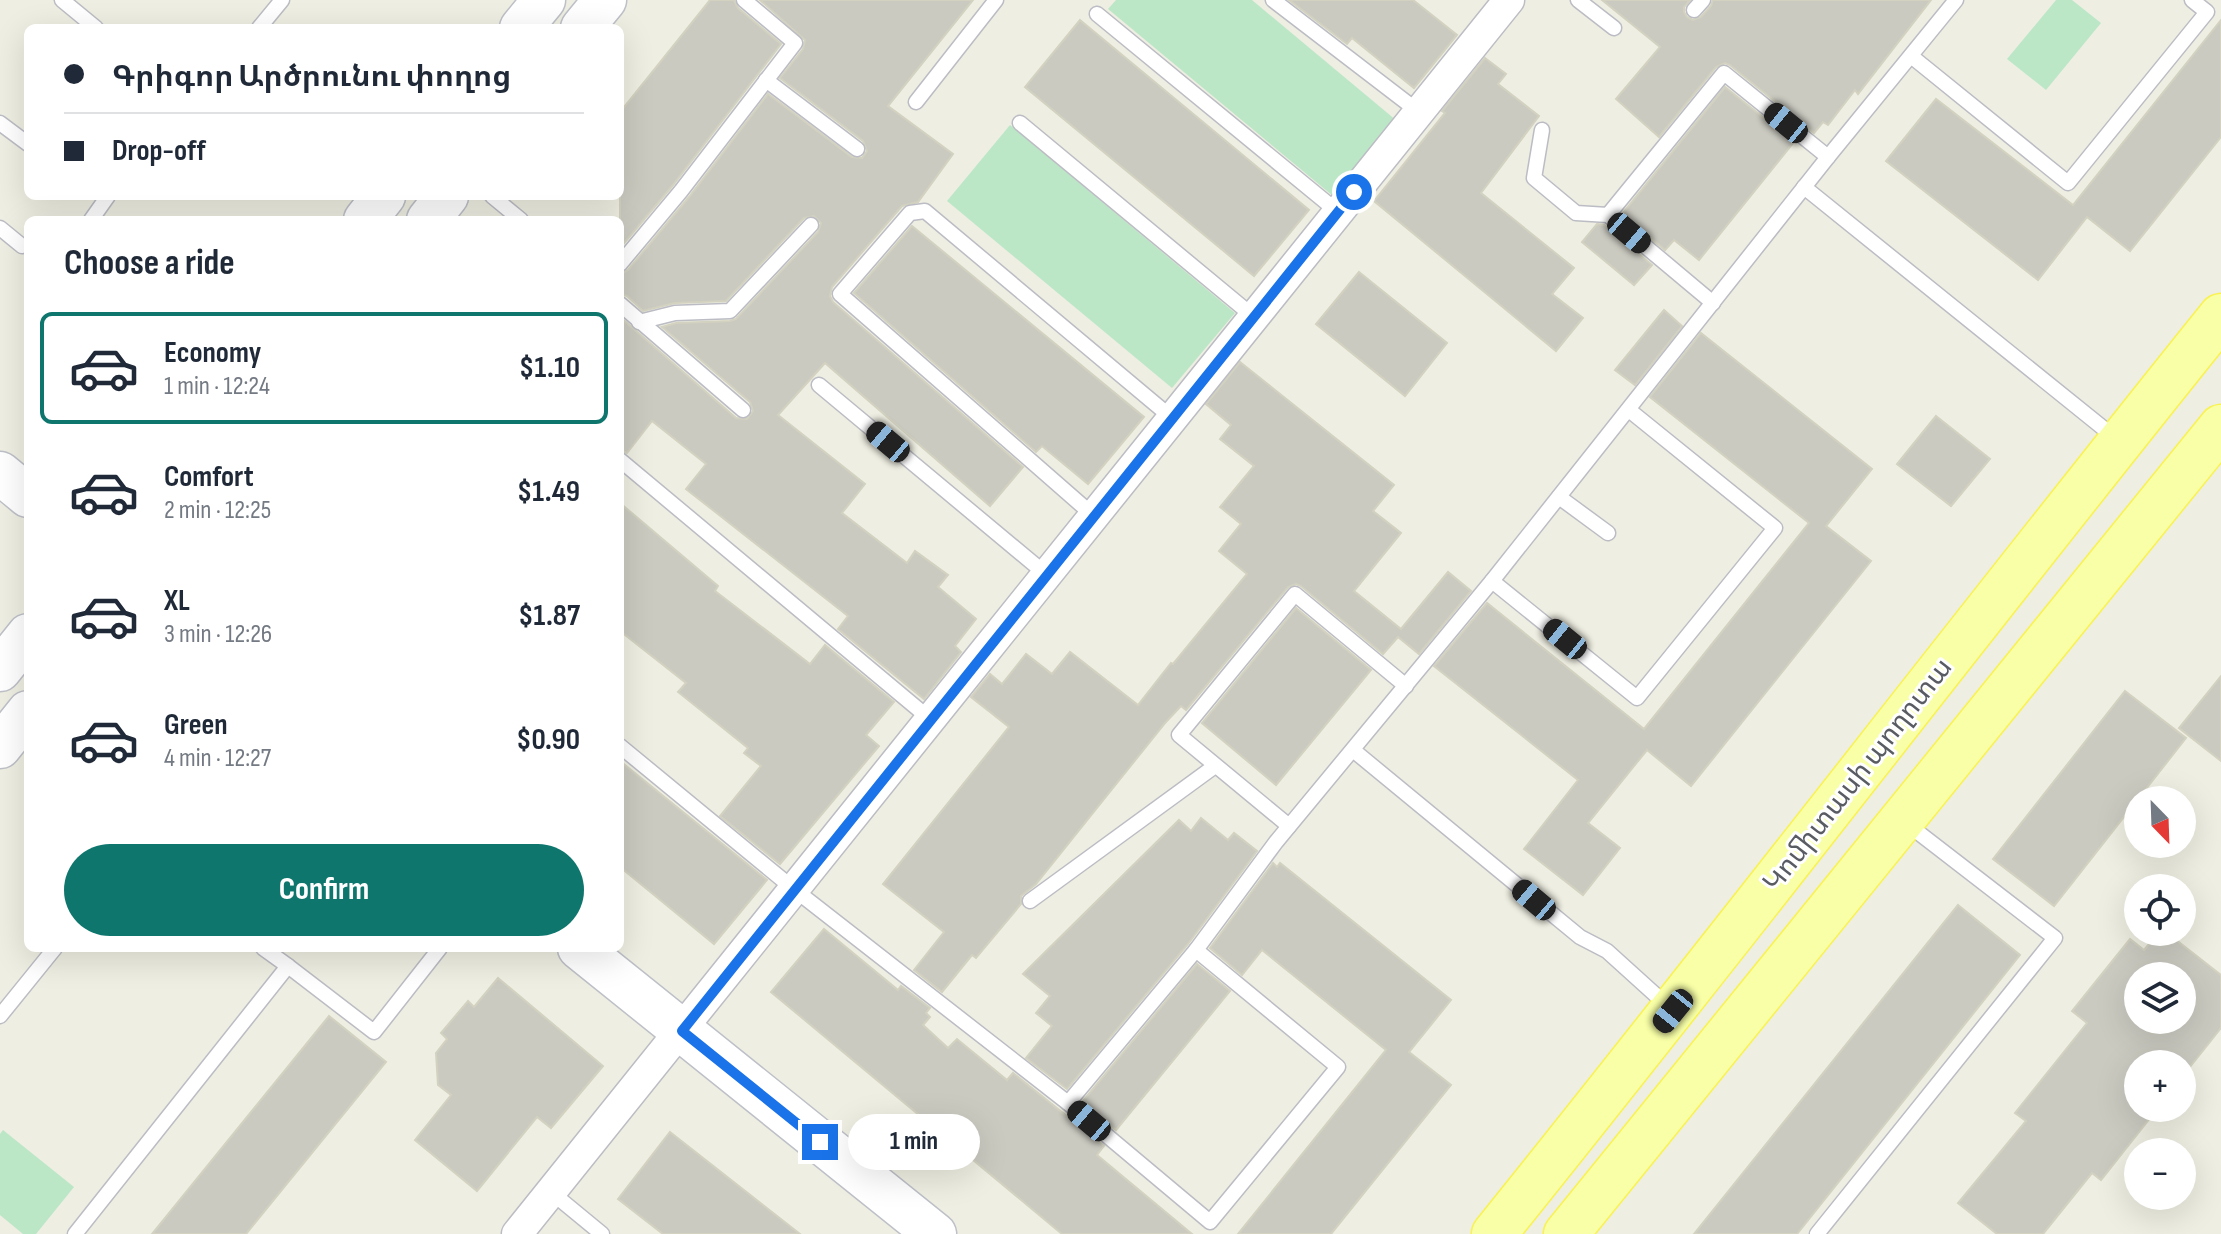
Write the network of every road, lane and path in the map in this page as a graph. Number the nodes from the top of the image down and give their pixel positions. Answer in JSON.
{"nodes":[{"id":1,"x":62,"y":0,"type":"edge"},
{"id":2,"x":282,"y":0,"type":"edge"},
{"id":3,"x":544,"y":0,"type":"edge"},
{"id":4,"x":605,"y":0,"type":"edge"},
{"id":5,"x":744,"y":0,"type":"edge"},
{"id":6,"x":996,"y":0,"type":"edge"},
{"id":7,"x":1273,"y":0,"type":"edge"},
{"id":8,"x":1509,"y":0,"type":"edge"},
{"id":9,"x":1578,"y":0,"type":"edge"},
{"id":10,"x":1956,"y":0,"type":"edge"},
{"id":11,"x":2192,"y":0,"type":"edge"},
{"id":12,"x":1097,"y":14,"type":"dead end"},
{"id":13,"x":91,"y":24,"type":"edge"},
{"id":14,"x":265,"y":24,"type":"edge"},
{"id":15,"x":524,"y":24,"type":"edge"},
{"id":16,"x":585,"y":24,"type":"edge"},
{"id":17,"x":1614,"y":28,"type":"dead end"},
{"id":18,"x":1911,"y":56,"type":"junction"},
{"id":19,"x":766,"y":80,"type":"junction"},
{"id":20,"x":916,"y":102,"type":"dead end"},
{"id":21,"x":1419,"y":112,"type":"junction"},
{"id":22,"x":0,"y":123,"type":"edge"},
{"id":23,"x":1020,"y":123,"type":"dead end"},
{"id":24,"x":1542,"y":130,"type":"dead end"},
{"id":25,"x":24,"y":141,"type":"edge"},
{"id":26,"x":857,"y":149,"type":"dead end"},
{"id":27,"x":1828,"y":157,"type":"junction"},
{"id":28,"x":1804,"y":187,"type":"junction"},
{"id":29,"x":381,"y":200,"type":"edge"},
{"id":30,"x":444,"y":200,"type":"edge"},
{"id":31,"x":497,"y":200,"type":"edge"},
{"id":32,"x":1338,"y":212,"type":"junction"},
{"id":33,"x":1608,"y":215,"type":"junction"},
{"id":34,"x":368,"y":216,"type":"edge"},
{"id":35,"x":431,"y":216,"type":"edge"},
{"id":36,"x":516,"y":216,"type":"edge"},
{"id":37,"x":811,"y":225,"type":"dead end"},
{"id":38,"x":0,"y":228,"type":"edge"},
{"id":39,"x":22,"y":246,"type":"dead end"},
{"id":40,"x":624,"y":259,"type":"edge"},
{"id":41,"x":1713,"y":303,"type":"junction"},
{"id":42,"x":624,"y":308,"type":"edge"},
{"id":43,"x":2221,"y":316,"type":"edge"},
{"id":44,"x":1254,"y":317,"type":"junction"},
{"id":45,"x":639,"y":322,"type":"junction"},
{"id":46,"x":819,"y":385,"type":"dead end"},
{"id":47,"x":743,"y":410,"type":"dead end"},
{"id":48,"x":1629,"y":410,"type":"junction"},
{"id":49,"x":1173,"y":418,"type":"junction"},
{"id":50,"x":2221,"y":427,"type":"edge"},
{"id":51,"x":2120,"y":442,"type":"junction"},
{"id":52,"x":624,"y":463,"type":"edge"},
{"id":53,"x":0,"y":473,"type":"edge"},
{"id":54,"x":24,"y":493,"type":"edge"},
{"id":55,"x":1559,"y":497,"type":"junction"},
{"id":56,"x":1095,"y":516,"type":"junction"},
{"id":57,"x":1608,"y":533,"type":"dead end"},
{"id":58,"x":1047,"y":575,"type":"junction"},
{"id":59,"x":1492,"y":581,"type":"junction"},
{"id":60,"x":24,"y":640,"type":"edge"},
{"id":61,"x":0,"y":670,"type":"edge"},
{"id":62,"x":1406,"y":686,"type":"junction"},
{"id":63,"x":24,"y":717,"type":"edge"},
{"id":64,"x":930,"y":719,"type":"junction"},
{"id":65,"x":0,"y":747,"type":"edge"},
{"id":66,"x":624,"y":749,"type":"edge"},
{"id":67,"x":1353,"y":750,"type":"junction"},
{"id":68,"x":1215,"y":766,"type":"junction"},
{"id":69,"x":1903,"y":820,"type":"junction"},
{"id":70,"x":1289,"y":826,"type":"junction"},
{"id":71,"x":795,"y":890,"type":"junction"},
{"id":72,"x":1030,"y":901,"type":"dead end"},
{"id":73,"x":1196,"y":950,"type":"junction"},
{"id":74,"x":52,"y":952,"type":"edge"},
{"id":75,"x":269,"y":952,"type":"edge"},
{"id":76,"x":437,"y":952,"type":"edge"},
{"id":77,"x":584,"y":952,"type":"edge"},
{"id":78,"x":288,"y":966,"type":"junction"},
{"id":79,"x":1673,"y":1011,"type":"junction"},
{"id":80,"x":0,"y":1016,"type":"edge"},
{"id":81,"x":682,"y":1031,"type":"junction"},
{"id":82,"x":1068,"y":1103,"type":"junction"},
{"id":83,"x":551,"y":1192,"type":"junction"},
{"id":84,"x":75,"y":1234,"type":"edge"},
{"id":85,"x":517,"y":1234,"type":"edge"},
{"id":86,"x":602,"y":1234,"type":"edge"},
{"id":87,"x":935,"y":1234,"type":"edge"},
{"id":88,"x":1494,"y":1234,"type":"edge"},
{"id":89,"x":1566,"y":1234,"type":"edge"},
{"id":90,"x":1817,"y":1234,"type":"edge"}],
"edges":[{"from":1,"to":13,"type":"lane"},
{"from":2,"to":14,"type":"lane"},
{"from":3,"to":15,"type":"street"},
{"from":4,"to":16,"type":"street"},
{"from":5,"to":19,"type":"lane"},
{"from":6,"to":20,"type":"lane"},
{"from":7,"to":21,"type":"lane"},
{"from":8,"to":21,"type":"street"},
{"from":9,"to":17,"type":"lane"},
{"from":10,"to":18,"type":"lane"},
{"from":11,"to":18,"type":"lane"},
{"from":12,"to":32,"type":"lane"},
{"from":18,"to":27,"type":"lane"},
{"from":19,"to":26,"type":"lane"},
{"from":19,"to":40,"type":"lane"},
{"from":21,"to":32,"type":"street"},
{"from":22,"to":25,"type":"lane"},
{"from":23,"to":44,"type":"lane"},
{"from":24,"to":33,"type":"lane"},
{"from":27,"to":28,"type":"lane"},
{"from":27,"to":33,"type":"lane"},
{"from":28,"to":41,"type":"lane"},
{"from":28,"to":51,"type":"lane"},
{"from":29,"to":34,"type":"street"},
{"from":30,"to":35,"type":"street"},
{"from":31,"to":36,"type":"lane"},
{"from":32,"to":44,"type":"street"},
{"from":33,"to":41,"type":"lane"},
{"from":37,"to":45,"type":"lane"},
{"from":38,"to":39,"type":"lane"},
{"from":41,"to":48,"type":"lane"},
{"from":42,"to":45,"type":"lane"},
{"from":43,"to":51,"type":"main road","name":"Կոմիտասի պողոտա"},
{"from":44,"to":49,"type":"street"},
{"from":45,"to":47,"type":"lane"},
{"from":46,"to":58,"type":"lane"},
{"from":48,"to":55,"type":"lane"},
{"from":48,"to":59,"type":"lane"},
{"from":49,"to":56,"type":"street"},
{"from":49,"to":56,"type":"lane"},
{"from":50,"to":69,"type":"main road"},
{"from":51,"to":79,"type":"main road","name":"Կոմիտասի պողոտա"},
{"from":52,"to":64,"type":"lane"},
{"from":53,"to":54,"type":"street"},
{"from":55,"to":57,"type":"lane"},
{"from":55,"to":59,"type":"lane"},
{"from":56,"to":58,"type":"street"},
{"from":58,"to":64,"type":"street"},
{"from":59,"to":62,"type":"lane"},
{"from":60,"to":61,"type":"street"},
{"from":62,"to":67,"type":"lane"},
{"from":62,"to":68,"type":"lane"},
{"from":63,"to":65,"type":"street"},
{"from":64,"to":71,"type":"street"},
{"from":66,"to":71,"type":"lane"},
{"from":67,"to":70,"type":"lane"},
{"from":67,"to":79,"type":"lane"},
{"from":68,"to":70,"type":"lane"},
{"from":68,"to":72,"type":"lane"},
{"from":69,"to":89,"type":"main road"},
{"from":69,"to":90,"type":"lane"},
{"from":70,"to":73,"type":"lane"},
{"from":71,"to":81,"type":"street"},
{"from":71,"to":82,"type":"lane"},
{"from":73,"to":82,"type":"lane"},
{"from":73,"to":82,"type":"lane"},
{"from":74,"to":80,"type":"lane"},
{"from":75,"to":78,"type":"lane"},
{"from":76,"to":78,"type":"lane"},
{"from":77,"to":81,"type":"street"},
{"from":78,"to":84,"type":"lane"},
{"from":79,"to":88,"type":"main road","name":"Կոմիտասի պողոտա"},
{"from":81,"to":83,"type":"street"},
{"from":81,"to":87,"type":"street"},
{"from":83,"to":85,"type":"street"},
{"from":83,"to":86,"type":"lane"}]}
